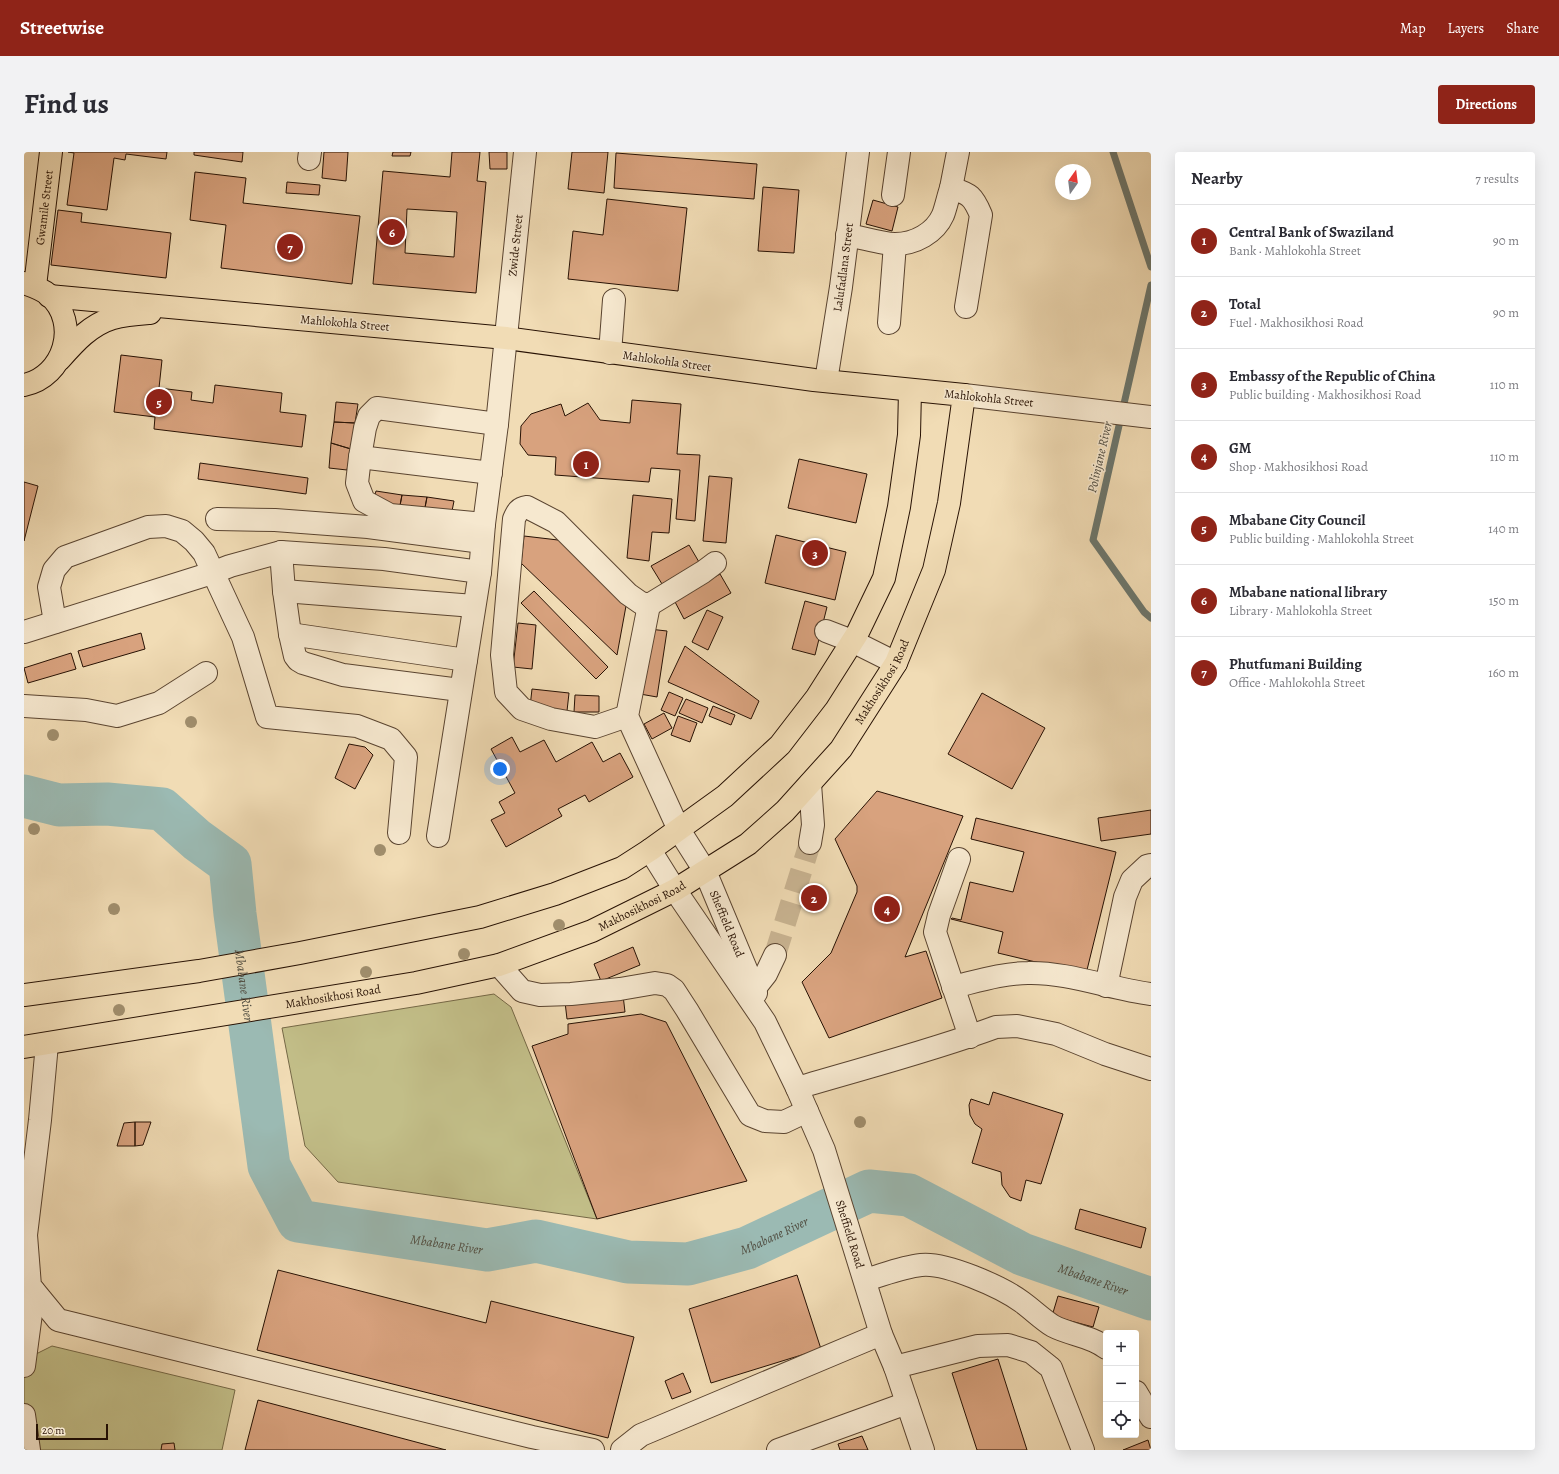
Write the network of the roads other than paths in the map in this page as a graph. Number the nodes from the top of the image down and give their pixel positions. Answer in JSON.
{"nodes":[{"id":1,"x":51,"y":152,"type":"edge"},
{"id":2,"x":525,"y":152,"type":"edge"},
{"id":3,"x":858,"y":152,"type":"edge"},
{"id":4,"x":899,"y":152,"type":"edge"},
{"id":5,"x":958,"y":152,"type":"edge"},
{"id":6,"x":951,"y":188,"type":"junction"},
{"id":7,"x":893,"y":196,"type":"dead end"},
{"id":8,"x":847,"y":235,"type":"junction"},
{"id":9,"x":895,"y":244,"type":"junction"},
{"id":10,"x":36,"y":288,"type":"edge"},
{"id":11,"x":614,"y":300,"type":"dead end"},
{"id":12,"x":966,"y":307,"type":"dead end"},
{"id":13,"x":183,"y":308,"type":"junction"},
{"id":14,"x":889,"y":323,"type":"dead end"},
{"id":15,"x":506,"y":338,"type":"junction"},
{"id":16,"x":610,"y":353,"type":"junction"},
{"id":17,"x":59,"y":361,"type":"junction"},
{"id":18,"x":826,"y":381,"type":"junction"},
{"id":19,"x":24,"y":385,"type":"edge"},
{"id":20,"x":910,"y":390,"type":"junction"},
{"id":21,"x":964,"y":395,"type":"junction"},
{"id":22,"x":1151,"y":417,"type":"edge"},
{"id":23,"x":497,"y":424,"type":"junction"},
{"id":24,"x":360,"y":457,"type":"junction"},
{"id":25,"x":491,"y":473,"type":"junction"},
{"id":26,"x":217,"y":519,"type":"dead end"},
{"id":27,"x":483,"y":533,"type":"junction"},
{"id":28,"x":281,"y":552,"type":"junction"},
{"id":29,"x":715,"y":563,"type":"dead end"},
{"id":30,"x":480,"y":572,"type":"junction"},
{"id":31,"x":212,"y":573,"type":"junction"},
{"id":32,"x":284,"y":591,"type":"junction"},
{"id":33,"x":649,"y":605,"type":"junction"},
{"id":34,"x":474,"y":606,"type":"junction"},
{"id":35,"x":56,"y":622,"type":"junction"},
{"id":36,"x":826,"y":631,"type":"dead end"},
{"id":37,"x":24,"y":632,"type":"edge"},
{"id":38,"x":290,"y":634,"type":"junction"},
{"id":39,"x":852,"y":641,"type":"junction"},
{"id":40,"x":466,"y":660,"type":"junction"},
{"id":41,"x":896,"y":663,"type":"junction"},
{"id":42,"x":206,"y":673,"type":"dead end"},
{"id":43,"x":460,"y":690,"type":"junction"},
{"id":44,"x":24,"y":706,"type":"edge"},
{"id":45,"x":627,"y":716,"type":"junction"},
{"id":46,"x":810,"y":784,"type":"junction"},
{"id":47,"x":679,"y":830,"type":"junction"},
{"id":48,"x":399,"y":833,"type":"dead end"},
{"id":49,"x":438,"y":836,"type":"dead end"},
{"id":50,"x":810,"y":843,"type":"tunnel mouth"},
{"id":51,"x":650,"y":850,"type":"junction"},
{"id":52,"x":960,"y":859,"type":"dead end"},
{"id":53,"x":1151,"y":865,"type":"edge"},
{"id":54,"x":705,"y":871,"type":"junction"},
{"id":55,"x":675,"y":890,"type":"junction"},
{"id":56,"x":775,"y":954,"type":"tunnel mouth"},
{"id":57,"x":499,"y":965,"type":"junction"},
{"id":58,"x":1106,"y":986,"type":"junction"},
{"id":59,"x":953,"y":987,"type":"junction"},
{"id":60,"x":755,"y":988,"type":"junction"},
{"id":61,"x":1151,"y":994,"type":"edge"},
{"id":62,"x":24,"y":995,"type":"edge"},
{"id":63,"x":765,"y":1022,"type":"junction"},
{"id":64,"x":970,"y":1037,"type":"junction"},
{"id":65,"x":47,"y":1044,"type":"junction"},
{"id":66,"x":24,"y":1047,"type":"edge"},
{"id":67,"x":1151,"y":1069,"type":"edge"},
{"id":68,"x":798,"y":1088,"type":"junction"},
{"id":69,"x":807,"y":1111,"type":"junction"},
{"id":70,"x":865,"y":1280,"type":"junction"},
{"id":71,"x":34,"y":1292,"type":"junction"},
{"id":72,"x":881,"y":1334,"type":"junction"},
{"id":73,"x":1103,"y":1346,"type":"edge"},
{"id":74,"x":24,"y":1366,"type":"edge"},
{"id":75,"x":895,"y":1367,"type":"junction"},
{"id":76,"x":1139,"y":1397,"type":"edge"},
{"id":77,"x":907,"y":1403,"type":"junction"},
{"id":78,"x":24,"y":1415,"type":"edge"},
{"id":79,"x":1151,"y":1418,"type":"edge"},
{"id":80,"x":29,"y":1450,"type":"edge"},
{"id":81,"x":593,"y":1450,"type":"edge"},
{"id":82,"x":622,"y":1450,"type":"edge"},
{"id":83,"x":778,"y":1450,"type":"edge"},
{"id":84,"x":923,"y":1450,"type":"edge"},
{"id":85,"x":1083,"y":1450,"type":"edge"}],
"edges":[{"from":1,"to":10,"type":"main road","name":"Gwamile Street"},
{"from":2,"to":15,"type":"street","name":"Zwide Street"},
{"from":3,"to":8,"type":"street","name":"Lalufadlana Street"},
{"from":4,"to":7,"type":"street"},
{"from":5,"to":6,"type":"street"},
{"from":6,"to":9,"type":"street"},
{"from":6,"to":12,"type":"street"},
{"from":8,"to":9,"type":"street"},
{"from":8,"to":18,"type":"street","name":"Lalufadlana Street"},
{"from":9,"to":14,"type":"street"},
{"from":10,"to":13,"type":"main road","name":"Mahlokohla Street"},
{"from":10,"to":17,"type":"main road"},
{"from":11,"to":16,"type":"street"},
{"from":13,"to":15,"type":"main road","name":"Mahlokohla Street"},
{"from":13,"to":17,"type":"main road","name":"Mahlokohla Street"},
{"from":15,"to":16,"type":"main road","name":"Mahlokohla Street"},
{"from":15,"to":23,"type":"street","name":"Zwide Street"},
{"from":16,"to":18,"type":"main road","name":"Mahlokohla Street"},
{"from":17,"to":19,"type":"main road","name":"Mahlokohla Street"},
{"from":18,"to":20,"type":"main road","name":"Mahlokohla Street"},
{"from":20,"to":21,"type":"main road","name":"Mahlokohla Street"},
{"from":20,"to":39,"type":"main road"},
{"from":21,"to":22,"type":"street","name":"Mahlokohla Street"},
{"from":21,"to":41,"type":"main road","name":"Makhosikhosi Road"},
{"from":23,"to":24,"type":"street"},
{"from":23,"to":25,"type":"street","name":"Zwide Street"},
{"from":24,"to":25,"type":"street"},
{"from":24,"to":27,"type":"street"},
{"from":25,"to":27,"type":"street","name":"Zwide Street"},
{"from":26,"to":27,"type":"street"},
{"from":27,"to":30,"type":"street","name":"Zwide Street"},
{"from":28,"to":30,"type":"street"},
{"from":28,"to":31,"type":"street"},
{"from":28,"to":32,"type":"street"},
{"from":29,"to":33,"type":"street"},
{"from":30,"to":34,"type":"street","name":"Zwide Street"},
{"from":31,"to":35,"type":"street"},
{"from":31,"to":35,"type":"street"},
{"from":31,"to":48,"type":"street"},
{"from":32,"to":34,"type":"street"},
{"from":32,"to":38,"type":"street"},
{"from":33,"to":45,"type":"street"},
{"from":33,"to":45,"type":"street"},
{"from":34,"to":40,"type":"street","name":"Zwide Street"},
{"from":35,"to":37,"type":"street"},
{"from":36,"to":39,"type":"street"},
{"from":38,"to":40,"type":"street"},
{"from":38,"to":43,"type":"street"},
{"from":39,"to":41,"type":"street"},
{"from":39,"to":47,"type":"main road"},
{"from":40,"to":43,"type":"street","name":"Zwide Street"},
{"from":41,"to":46,"type":"main road","name":"Makhosikhosi Road"},
{"from":42,"to":44,"type":"street"},
{"from":43,"to":49,"type":"street","name":"Zwide Street"},
{"from":45,"to":47,"type":"street","name":"Sheffield Road"},
{"from":46,"to":50,"type":"street"},
{"from":46,"to":54,"type":"main road","name":"Makhosikhosi Road"},
{"from":47,"to":51,"type":"main road"},
{"from":47,"to":54,"type":"street","name":"Sheffield Road"},
{"from":51,"to":55,"type":"street","name":"Sheffield Road"},
{"from":51,"to":62,"type":"main road"},
{"from":52,"to":59,"type":"street"},
{"from":53,"to":58,"type":"street"},
{"from":54,"to":55,"type":"main road","name":"Makhosikhosi Road"},
{"from":54,"to":60,"type":"street","name":"Sheffield Road"},
{"from":55,"to":57,"type":"main road","name":"Makhosikhosi Road"},
{"from":55,"to":63,"type":"street","name":"Sheffield Road"},
{"from":56,"to":60,"type":"street"},
{"from":57,"to":65,"type":"main road","name":"Makhosikhosi Road"},
{"from":57,"to":69,"type":"street"},
{"from":58,"to":59,"type":"street"},
{"from":58,"to":61,"type":"street"},
{"from":59,"to":64,"type":"street"},
{"from":60,"to":63,"type":"street","name":"Sheffield Road"},
{"from":63,"to":68,"type":"street","name":"Sheffield Road"},
{"from":64,"to":67,"type":"street"},
{"from":64,"to":68,"type":"street"},
{"from":65,"to":66,"type":"main road","name":"Makhosikhosi Road"},
{"from":65,"to":71,"type":"street"},
{"from":68,"to":69,"type":"street","name":"Sheffield Road"},
{"from":69,"to":70,"type":"street","name":"Sheffield Road"},
{"from":70,"to":72,"type":"street","name":"Sheffield Road"},
{"from":70,"to":73,"type":"street"},
{"from":71,"to":74,"type":"street"},
{"from":71,"to":81,"type":"street"},
{"from":72,"to":75,"type":"street","name":"Sheffield Road"},
{"from":72,"to":82,"type":"street"},
{"from":75,"to":77,"type":"street","name":"Sheffield Road"},
{"from":75,"to":85,"type":"street"},
{"from":76,"to":79,"type":"street"},
{"from":77,"to":83,"type":"street"},
{"from":77,"to":84,"type":"street","name":"Sheffield Road"},
{"from":78,"to":80,"type":"street"}]}
